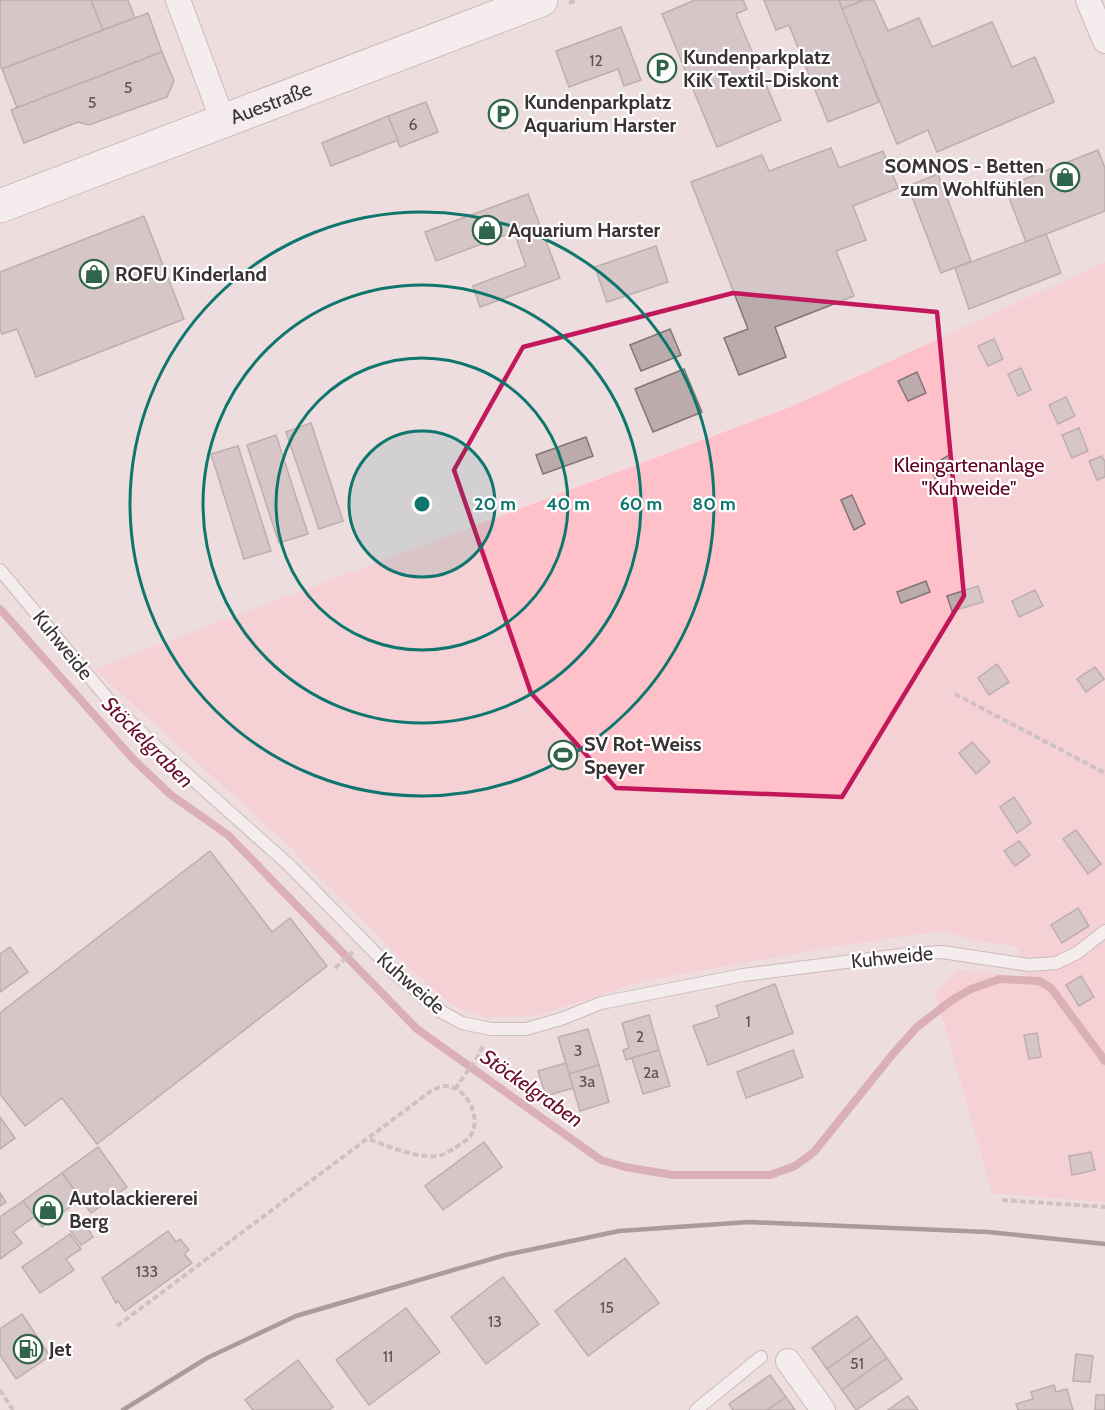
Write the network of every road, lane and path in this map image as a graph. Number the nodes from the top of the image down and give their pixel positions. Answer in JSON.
{"nodes":[{"id":1,"x":178,"y":0,"type":"edge"},
{"id":2,"x":540,"y":0,"type":"edge"},
{"id":3,"x":1088,"y":0,"type":"edge"},
{"id":4,"x":1105,"y":41,"type":"edge"},
{"id":5,"x":223,"y":121,"type":"junction"},
{"id":6,"x":0,"y":206,"type":"edge"},
{"id":7,"x":0,"y":570,"type":"edge"},
{"id":8,"x":956,"y":694,"type":"dead end"},
{"id":9,"x":1105,"y":773,"type":"edge"},
{"id":10,"x":1105,"y":931,"type":"edge"},
{"id":11,"x":354,"y":951,"type":"dead end"},
{"id":12,"x":335,"y":968,"type":"dead end"},
{"id":13,"x":477,"y":1058,"type":"dead end"},
{"id":14,"x":455,"y":1089,"type":"junction"},
{"id":15,"x":368,"y":1139,"type":"junction"},
{"id":16,"x":1002,"y":1200,"type":"dead end"},
{"id":17,"x":1105,"y":1207,"type":"edge"},
{"id":18,"x":117,"y":1326,"type":"dead end"},
{"id":19,"x":761,"y":1357,"type":"dead end"},
{"id":20,"x":788,"y":1361,"type":"dead end"},
{"id":21,"x":0,"y":1390,"type":"edge"},
{"id":22,"x":13,"y":1410,"type":"edge"},
{"id":23,"x":696,"y":1410,"type":"edge"},
{"id":24,"x":823,"y":1410,"type":"edge"}],
"edges":[{"from":1,"to":5,"type":"street"},
{"from":2,"to":5,"type":"street","name":"Auestraße"},
{"from":3,"to":4,"type":"street"},
{"from":5,"to":6,"type":"street","name":"Auestraße"},
{"from":7,"to":10,"type":"lane","name":"Kuhweide"},
{"from":8,"to":9,"type":"path"},
{"from":11,"to":12,"type":"path"},
{"from":13,"to":14,"type":"path"},
{"from":14,"to":15,"type":"path"},
{"from":14,"to":15,"type":"path"},
{"from":15,"to":18,"type":"path"},
{"from":16,"to":17,"type":"path"},
{"from":19,"to":23,"type":"lane"},
{"from":20,"to":24,"type":"street"},
{"from":21,"to":22,"type":"path"}]}
